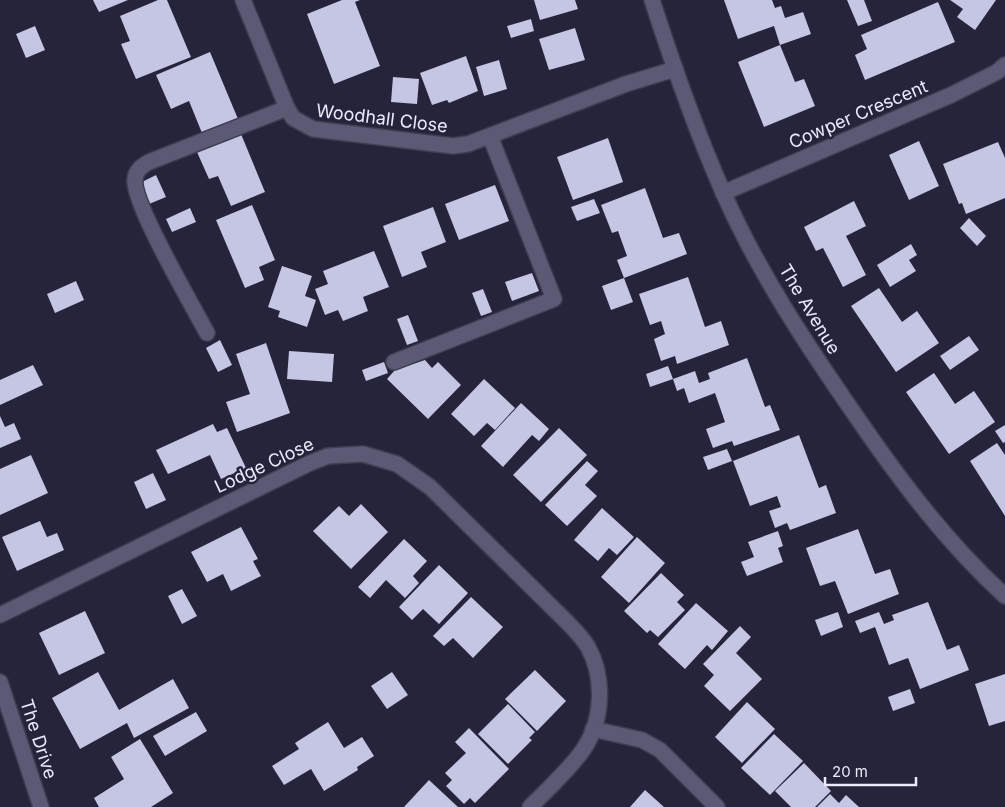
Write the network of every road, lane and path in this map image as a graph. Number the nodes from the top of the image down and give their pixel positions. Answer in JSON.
{"nodes":[{"id":1,"x":243,"y":0,"type":"edge"},
{"id":2,"x":652,"y":0,"type":"edge"},
{"id":3,"x":1005,"y":65,"type":"edge"},
{"id":4,"x":674,"y":69,"type":"junction"},
{"id":5,"x":287,"y":108,"type":"junction"},
{"id":6,"x":490,"y":136,"type":"junction"},
{"id":7,"x":723,"y":193,"type":"junction"},
{"id":8,"x":207,"y":333,"type":"dead end"},
{"id":9,"x":394,"y":362,"type":"dead end"},
{"id":10,"x":1005,"y":596,"type":"edge"},
{"id":11,"x":0,"y":615,"type":"edge"},
{"id":12,"x":0,"y":682,"type":"edge"},
{"id":13,"x":594,"y":729,"type":"junction"},
{"id":14,"x":41,"y":807,"type":"edge"},
{"id":15,"x":530,"y":807,"type":"edge"},
{"id":16,"x":717,"y":807,"type":"edge"}],
"edges":[{"from":1,"to":5,"type":"street","name":"Woodhall Close"},
{"from":2,"to":4,"type":"street","name":"The Avenue"},
{"from":3,"to":7,"type":"street","name":"Cowper Crescent"},
{"from":4,"to":6,"type":"street","name":"Woodhall Close"},
{"from":4,"to":7,"type":"street","name":"The Avenue"},
{"from":5,"to":6,"type":"street","name":"Woodhall Close"},
{"from":5,"to":8,"type":"street"},
{"from":6,"to":9,"type":"street"},
{"from":7,"to":10,"type":"street","name":"The Avenue"},
{"from":11,"to":13,"type":"street","name":"Lodge Close"},
{"from":12,"to":14,"type":"street","name":"The Drive"},
{"from":13,"to":15,"type":"street","name":"Lodge Close"},
{"from":13,"to":16,"type":"street"}]}
